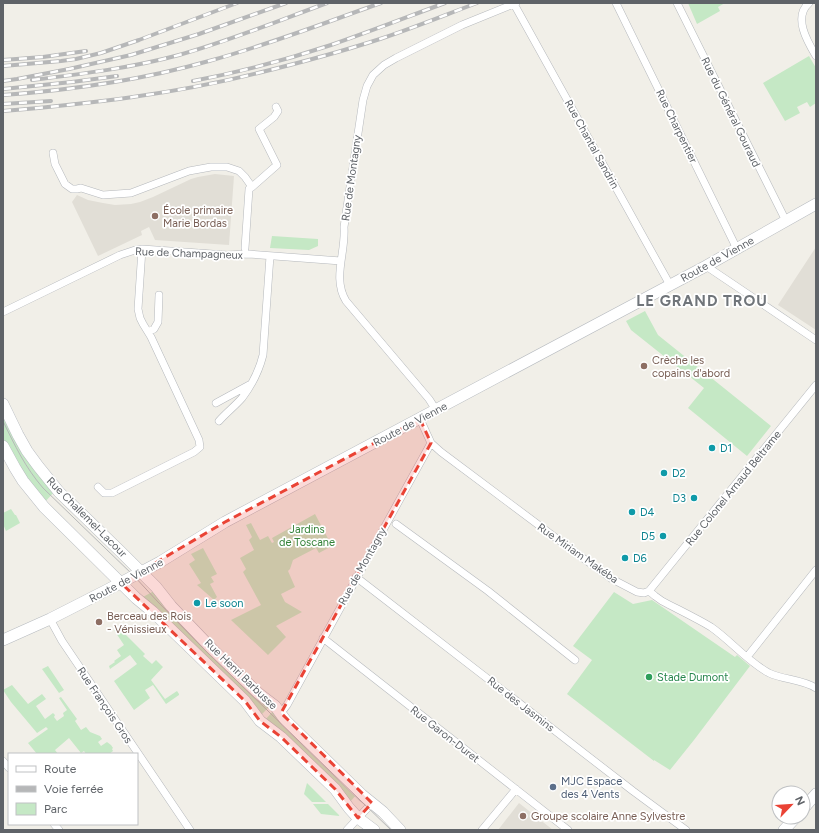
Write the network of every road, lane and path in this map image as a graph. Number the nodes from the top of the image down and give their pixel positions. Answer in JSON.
{"nodes":[{"id":1,"x":515,"y":3,"type":"edge"},
{"id":2,"x":616,"y":3,"type":"edge"},
{"id":3,"x":677,"y":3,"type":"edge"},
{"id":4,"x":809,"y":3,"type":"edge"},
{"id":5,"x":816,"y":56,"type":"edge"},
{"id":6,"x":276,"y":107,"type":"dead end"},
{"id":7,"x":53,"y":153,"type":"dead end"},
{"id":8,"x":252,"y":187,"type":"junction"},
{"id":9,"x":816,"y":204,"type":"edge"},
{"id":10,"x":786,"y":221,"type":"junction"},
{"id":11,"x":245,"y":248,"type":"dead end"},
{"id":12,"x":142,"y":249,"type":"junction"},
{"id":13,"x":737,"y":249,"type":"junction"},
{"id":14,"x":270,"y":256,"type":"junction"},
{"id":15,"x":341,"y":261,"type":"junction"},
{"id":16,"x":706,"y":266,"type":"junction"},
{"id":17,"x":670,"y":285,"type":"junction"},
{"id":18,"x":160,"y":295,"type":"dead end"},
{"id":19,"x":3,"y":312,"type":"edge"},
{"id":20,"x":150,"y":335,"type":"junction"},
{"id":21,"x":816,"y":340,"type":"edge"},
{"id":22,"x":251,"y":384,"type":"junction"},
{"id":23,"x":816,"y":385,"type":"edge"},
{"id":24,"x":216,"y":403,"type":"dead end"},
{"id":25,"x":3,"y":404,"type":"edge"},
{"id":26,"x":436,"y":410,"type":"junction"},
{"id":27,"x":420,"y":419,"type":"junction"},
{"id":28,"x":219,"y":421,"type":"dead end"},
{"id":29,"x":431,"y":443,"type":"junction"},
{"id":30,"x":3,"y":446,"type":"edge"},
{"id":31,"x":98,"y":487,"type":"dead end"},
{"id":32,"x":396,"y":524,"type":"dead end"},
{"id":33,"x":139,"y":569,"type":"junction"},
{"id":34,"x":816,"y":570,"type":"edge"},
{"id":35,"x":356,"y":577,"type":"junction"},
{"id":36,"x":118,"y":580,"type":"junction"},
{"id":37,"x":649,"y":591,"type":"junction"},
{"id":38,"x":50,"y":619,"type":"junction"},
{"id":39,"x":323,"y":638,"type":"junction"},
{"id":40,"x":3,"y":640,"type":"edge"},
{"id":41,"x":747,"y":657,"type":"junction"},
{"id":42,"x":575,"y":660,"type":"dead end"},
{"id":43,"x":816,"y":688,"type":"edge"},
{"id":44,"x":280,"y":713,"type":"junction"},
{"id":45,"x":138,"y":753,"type":"edge"},
{"id":46,"x":138,"y":753,"type":"edge"},
{"id":47,"x":516,"y":789,"type":"junction"},
{"id":48,"x":372,"y":803,"type":"junction"},
{"id":49,"x":358,"y":818,"type":"junction"},
{"id":50,"x":190,"y":830,"type":"edge"},
{"id":51,"x":348,"y":830,"type":"edge"},
{"id":52,"x":374,"y":830,"type":"edge"},
{"id":53,"x":400,"y":830,"type":"edge"},
{"id":54,"x":482,"y":830,"type":"edge"},
{"id":55,"x":568,"y":830,"type":"edge"},
{"id":56,"x":686,"y":830,"type":"edge"}],
"edges":[{"from":1,"to":15,"type":"street","name":"Rue de Montagny"},
{"from":1,"to":17,"type":"street","name":"Rue Chantal Sandrin"},
{"from":2,"to":13,"type":"street","name":"Rue Charpentier"},
{"from":3,"to":10,"type":"street","name":"Rue du Général Gouraud"},
{"from":4,"to":5,"type":"street"},
{"from":6,"to":8,"type":"street"},
{"from":7,"to":8,"type":"street"},
{"from":8,"to":11,"type":"street"},
{"from":9,"to":10,"type":"street","name":"Route de Vienne"},
{"from":10,"to":13,"type":"street","name":"Route de Vienne"},
{"from":12,"to":14,"type":"street","name":"Rue de Champagneux"},
{"from":12,"to":19,"type":"street","name":"Rue de Champagneux"},
{"from":12,"to":20,"type":"street"},
{"from":13,"to":16,"type":"street","name":"Route de Vienne"},
{"from":14,"to":15,"type":"street","name":"Rue de Champagneux"},
{"from":14,"to":22,"type":"street"},
{"from":15,"to":26,"type":"street","name":"Rue de Montagny"},
{"from":16,"to":17,"type":"street","name":"Route de Vienne"},
{"from":16,"to":21,"type":"street"},
{"from":17,"to":26,"type":"street","name":"Route de Vienne"},
{"from":18,"to":20,"type":"street"},
{"from":20,"to":31,"type":"street"},
{"from":22,"to":24,"type":"street"},
{"from":22,"to":28,"type":"street"},
{"from":23,"to":37,"type":"street","name":"Rue Colonel Arnaud Beltrame"},
{"from":25,"to":33,"type":"street","name":"Rue Challemel-Lacour"},
{"from":26,"to":27,"type":"street","name":"Route de Vienne"},
{"from":27,"to":29,"type":"street"},
{"from":27,"to":33,"type":"street","name":"Route de Vienne"},
{"from":29,"to":35,"type":"street","name":"Rue de Montagny"},
{"from":29,"to":37,"type":"street","name":"Rue Miriam Makéba"},
{"from":30,"to":36,"type":"street","name":"Rue Challemel-Lacour"},
{"from":32,"to":42,"type":"street"},
{"from":33,"to":36,"type":"street","name":"Route de Vienne"},
{"from":33,"to":44,"type":"street","name":"Rue Henri Barbusse"},
{"from":34,"to":41,"type":"street"},
{"from":35,"to":39,"type":"street","name":"Rue de Montagny"},
{"from":35,"to":56,"type":"street","name":"Rue des Jasmins"},
{"from":36,"to":38,"type":"street","name":"Route de Vienne"},
{"from":36,"to":49,"type":"street","name":"Rue Henri Barbusse"},
{"from":37,"to":41,"type":"street","name":"Rue Miriam Makéba"},
{"from":38,"to":40,"type":"street","name":"Route de Vienne"},
{"from":38,"to":45,"type":"street","name":"Rue François Gros"},
{"from":39,"to":44,"type":"street","name":"Rue de Montagny"},
{"from":39,"to":47,"type":"street","name":"Rue Garon-Duret"},
{"from":41,"to":43,"type":"street","name":"Rue Miriam Makéba"},
{"from":44,"to":48,"type":"street","name":"Rue Henri Barbusse"},
{"from":46,"to":50,"type":"street","name":"Rue François Gros"},
{"from":47,"to":54,"type":"street"},
{"from":47,"to":55,"type":"street","name":"Rue Garon-Duret"},
{"from":48,"to":49,"type":"street"},
{"from":48,"to":53,"type":"street","name":"Rue Henri Barbusse"},
{"from":49,"to":51,"type":"street"},
{"from":49,"to":52,"type":"street","name":"Rue Henri Barbusse"}]}
